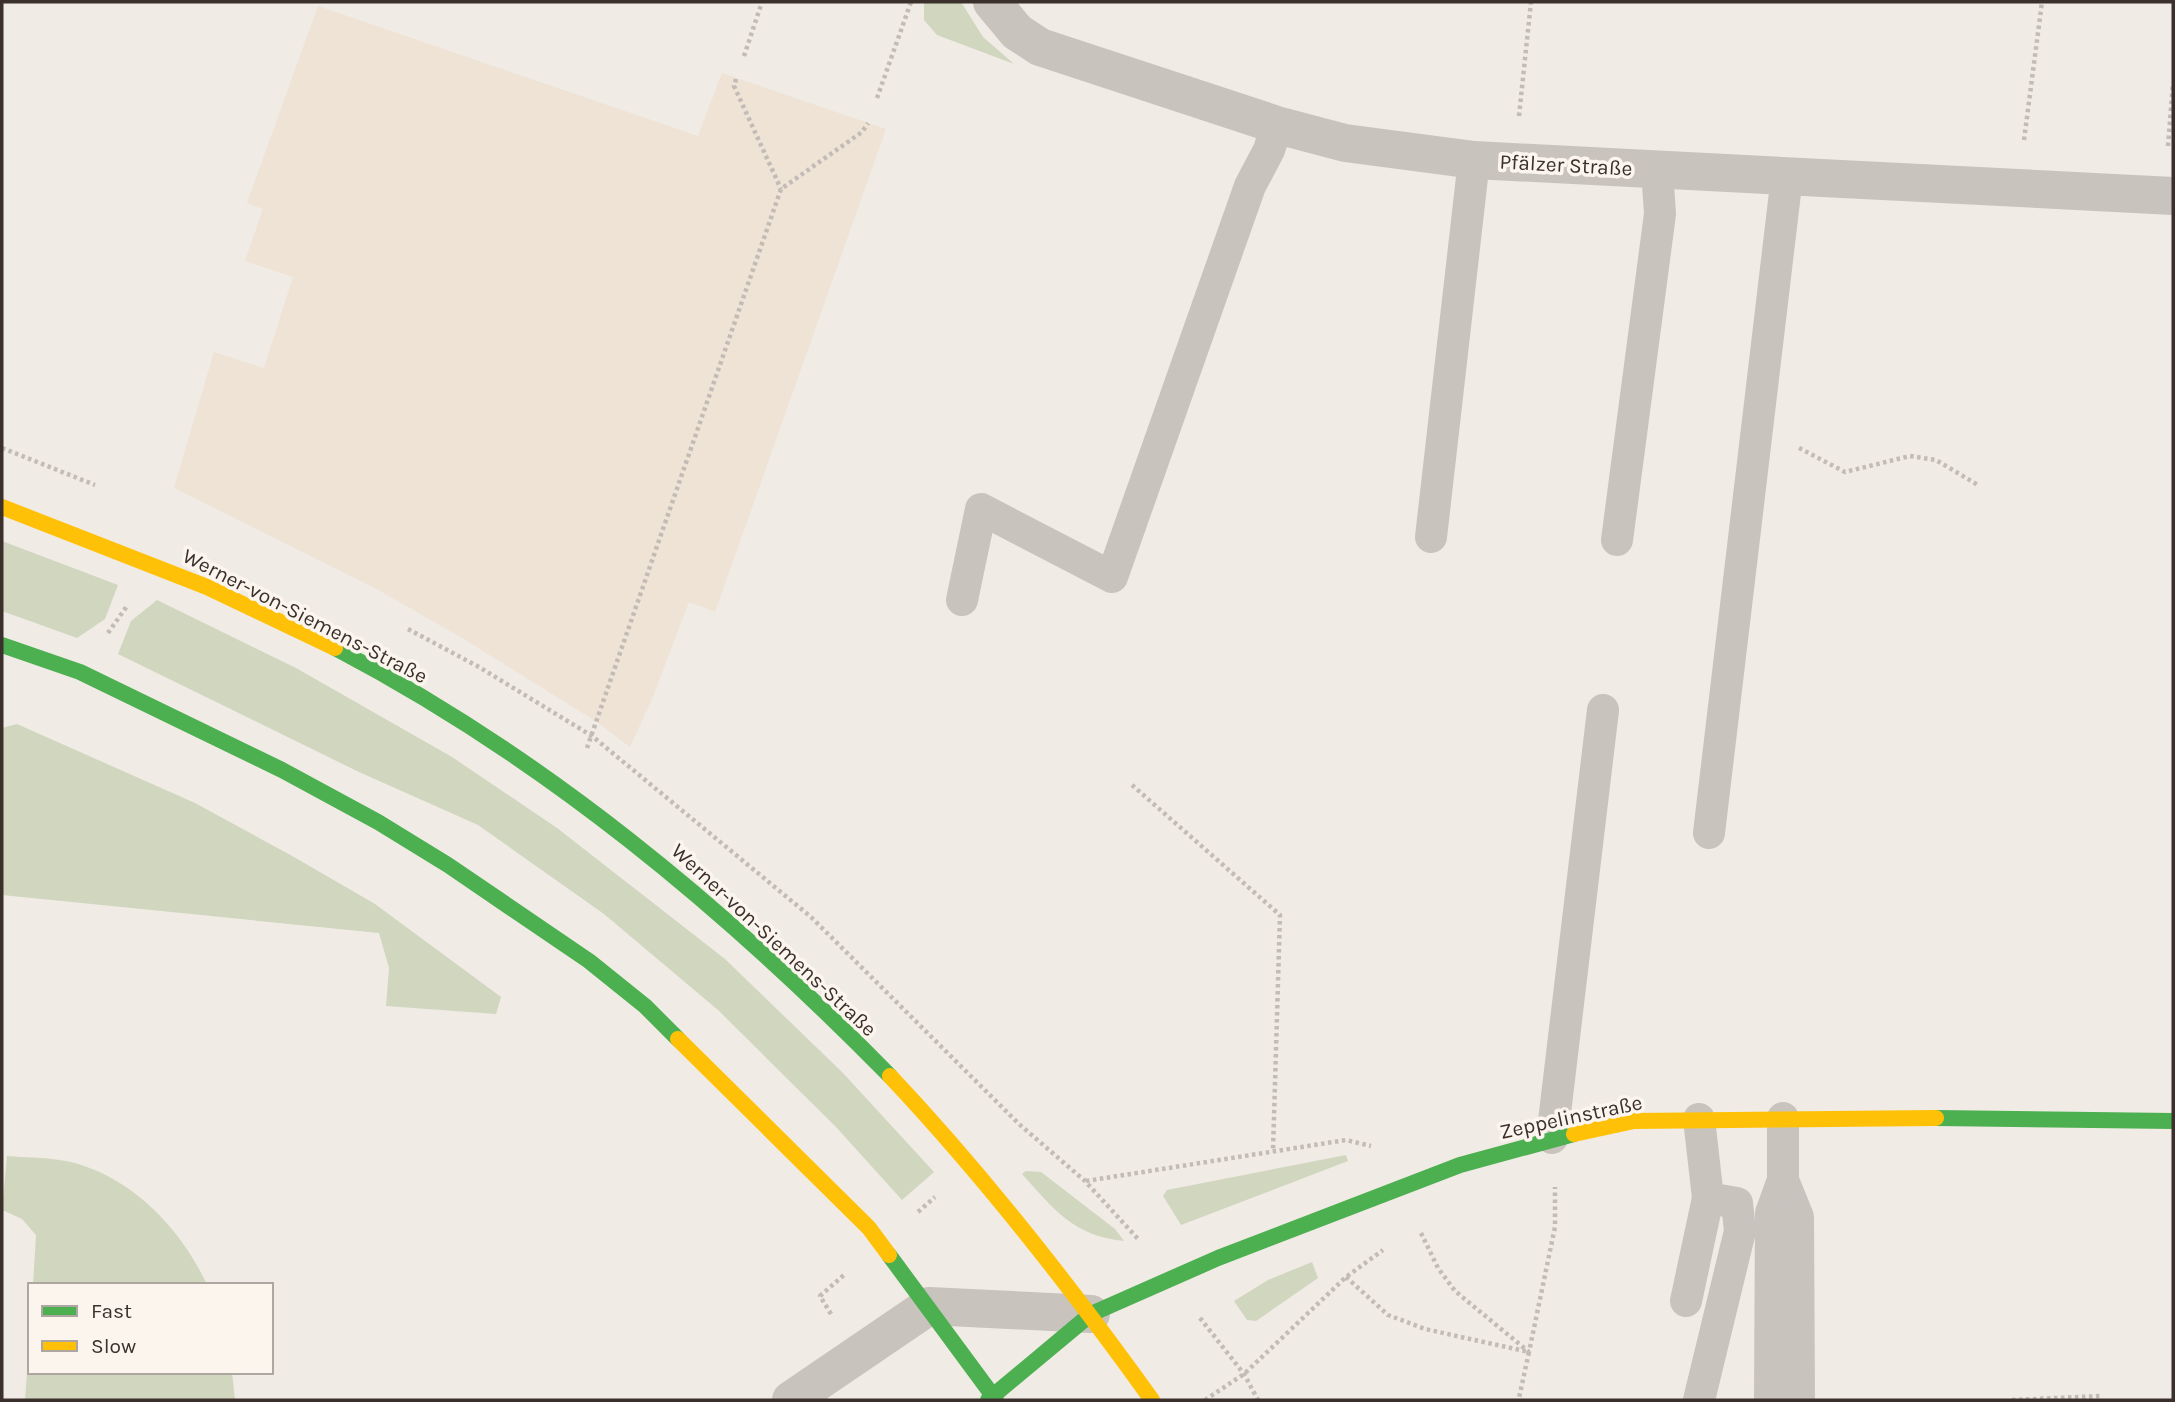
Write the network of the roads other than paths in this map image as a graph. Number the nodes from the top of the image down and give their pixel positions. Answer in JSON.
{"nodes":[{"id":1,"x":992,"y":2,"type":"edge"},
{"id":2,"x":1278,"y":125,"type":"junction"},
{"id":3,"x":1474,"y":160,"type":"junction"},
{"id":4,"x":1657,"y":170,"type":"junction"},
{"id":5,"x":1787,"y":176,"type":"junction"},
{"id":6,"x":2169,"y":196,"type":"edge"},
{"id":7,"x":2,"y":507,"type":"edge"},
{"id":8,"x":1431,"y":537,"type":"dead end"},
{"id":9,"x":1617,"y":540,"type":"dead end"},
{"id":10,"x":962,"y":600,"type":"dead end"},
{"id":11,"x":2,"y":645,"type":"edge"},
{"id":12,"x":1603,"y":710,"type":"dead end"},
{"id":13,"x":1709,"y":833,"type":"dead end"},
{"id":14,"x":1783,"y":1118,"type":"junction"},
{"id":15,"x":1699,"y":1119,"type":"junction"},
{"id":16,"x":2173,"y":1121,"type":"edge"},
{"id":17,"x":1552,"y":1139,"type":"junction"},
{"id":18,"x":1783,"y":1180,"type":"junction"},
{"id":19,"x":1707,"y":1198,"type":"junction"},
{"id":20,"x":1685,"y":1301,"type":"dead end"},
{"id":21,"x":929,"y":1306,"type":"junction"},
{"id":22,"x":1091,"y":1314,"type":"junction"},
{"id":23,"x":993,"y":1399,"type":"edge"},
{"id":24,"x":791,"y":1400,"type":"edge"},
{"id":25,"x":1152,"y":1400,"type":"edge"},
{"id":26,"x":1699,"y":1400,"type":"edge"},
{"id":27,"x":1770,"y":1400,"type":"edge"},
{"id":28,"x":1799,"y":1400,"type":"edge"}],
"edges":[{"from":1,"to":2,"type":"street","name":"Pfälzer Straße"},
{"from":2,"to":3,"type":"street","name":"Pfälzer Straße"},
{"from":2,"to":10,"type":"lane"},
{"from":3,"to":4,"type":"street","name":"Pfälzer Straße"},
{"from":3,"to":8,"type":"lane"},
{"from":4,"to":5,"type":"street","name":"Pfälzer Straße"},
{"from":4,"to":9,"type":"lane"},
{"from":5,"to":6,"type":"street","name":"Pfälzer Straße"},
{"from":5,"to":13,"type":"lane"},
{"from":7,"to":22,"type":"main road","name":"Werner-von-Siemens-Straße"},
{"from":11,"to":21,"type":"main road"},
{"from":12,"to":17,"type":"lane"},
{"from":14,"to":15,"type":"main road","name":"Zeppelinstraße"},
{"from":14,"to":16,"type":"main road","name":"Zeppelinstraße"},
{"from":14,"to":18,"type":"lane"},
{"from":15,"to":17,"type":"main road","name":"Zeppelinstraße"},
{"from":15,"to":19,"type":"lane"},
{"from":17,"to":22,"type":"main road","name":"Zeppelinstraße"},
{"from":18,"to":27,"type":"lane"},
{"from":18,"to":28,"type":"lane"},
{"from":19,"to":20,"type":"lane"},
{"from":19,"to":26,"type":"lane"},
{"from":21,"to":22,"type":"street"},
{"from":21,"to":23,"type":"main road"},
{"from":21,"to":24,"type":"street"},
{"from":22,"to":23,"type":"main road","name":"Zeppelinstraße"},
{"from":22,"to":25,"type":"main road","name":"Werner-von-Siemens-Straße"}]}
